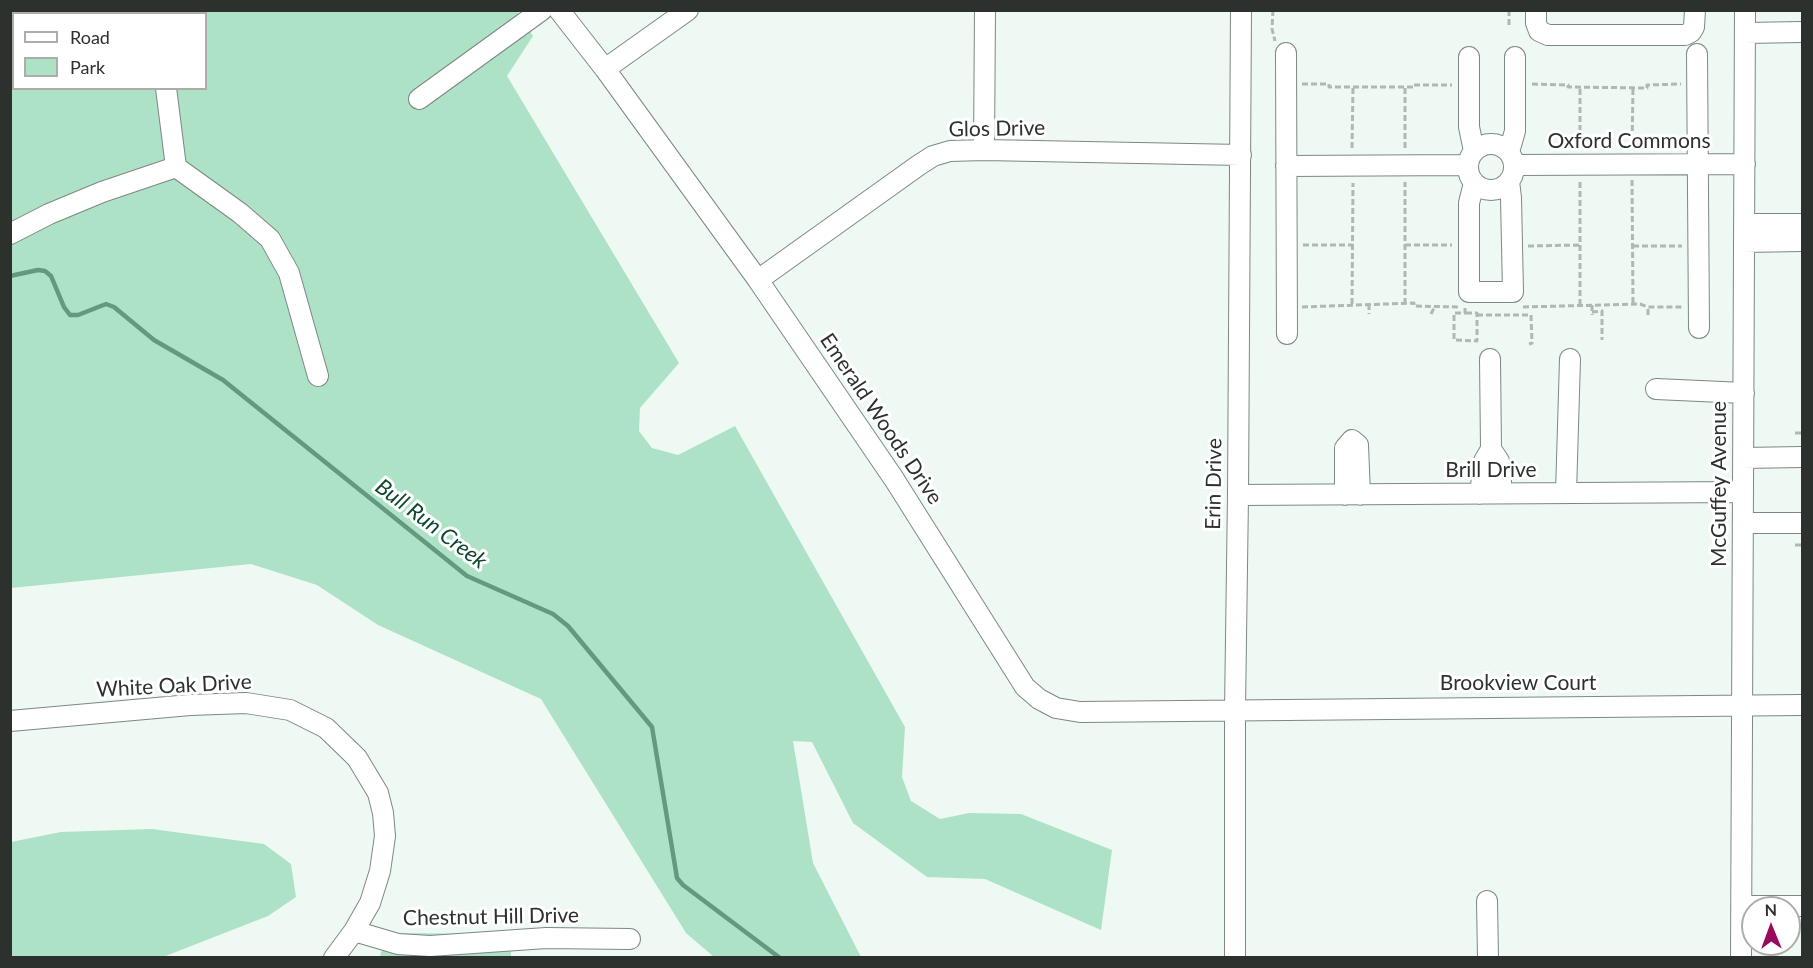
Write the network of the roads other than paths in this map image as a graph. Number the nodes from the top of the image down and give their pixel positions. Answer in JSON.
{"nodes":[{"id":1,"x":542,"y":10,"type":"edge"},
{"id":2,"x":560,"y":10,"type":"edge"},
{"id":3,"x":688,"y":10,"type":"edge"},
{"id":4,"x":985,"y":10,"type":"edge"},
{"id":5,"x":1241,"y":10,"type":"edge"},
{"id":6,"x":1536,"y":10,"type":"edge"},
{"id":7,"x":1695,"y":10,"type":"edge"},
{"id":8,"x":1745,"y":10,"type":"edge"},
{"id":9,"x":1803,"y":32,"type":"edge"},
{"id":10,"x":1745,"y":33,"type":"junction"},
{"id":11,"x":1697,"y":54,"type":"dead end"},
{"id":12,"x":1286,"y":55,"type":"road end"},
{"id":13,"x":1469,"y":57,"type":"dead end"},
{"id":14,"x":1515,"y":57,"type":"dead end"},
{"id":15,"x":605,"y":69,"type":"junction"},
{"id":16,"x":166,"y":90,"type":"edge"},
{"id":17,"x":419,"y":99,"type":"dead end"},
{"id":18,"x":984,"y":150,"type":"junction"},
{"id":19,"x":1240,"y":155,"type":"junction"},
{"id":20,"x":1697,"y":164,"type":"junction"},
{"id":21,"x":1745,"y":164,"type":"junction"},
{"id":22,"x":1286,"y":166,"type":"junction"},
{"id":23,"x":1472,"y":166,"type":"junction"},
{"id":24,"x":1511,"y":166,"type":"junction"},
{"id":25,"x":176,"y":168,"type":"junction"},
{"id":26,"x":1803,"y":224,"type":"edge"},
{"id":27,"x":1744,"y":233,"type":"junction"},
{"id":28,"x":10,"y":234,"type":"edge"},
{"id":29,"x":1803,"y":242,"type":"edge"},
{"id":30,"x":758,"y":280,"type":"junction"},
{"id":31,"x":1699,"y":328,"type":"dead end"},
{"id":32,"x":1287,"y":333,"type":"dead end"},
{"id":33,"x":1490,"y":359,"type":"dead end"},
{"id":34,"x":1570,"y":359,"type":"dead end"},
{"id":35,"x":318,"y":376,"type":"dead end"},
{"id":36,"x":1656,"y":389,"type":"dead end"},
{"id":37,"x":1744,"y":393,"type":"junction"},
{"id":38,"x":1491,"y":449,"type":"junction"},
{"id":39,"x":1803,"y":457,"type":"edge"},
{"id":40,"x":1743,"y":458,"type":"junction"},
{"id":41,"x":1743,"y":492,"type":"junction"},
{"id":42,"x":1502,"y":493,"type":"junction"},
{"id":43,"x":1566,"y":493,"type":"junction"},
{"id":44,"x":1480,"y":494,"type":"junction"},
{"id":45,"x":1238,"y":495,"type":"junction"},
{"id":46,"x":1743,"y":523,"type":"junction"},
{"id":47,"x":1803,"y":523,"type":"edge"},
{"id":48,"x":1742,"y":705,"type":"junction"},
{"id":49,"x":1803,"y":705,"type":"edge"},
{"id":50,"x":1235,"y":710,"type":"junction"},
{"id":51,"x":10,"y":721,"type":"edge"},
{"id":52,"x":1742,"y":896,"type":"edge"},
{"id":53,"x":1487,"y":901,"type":"dead end"},
{"id":54,"x":354,"y":931,"type":"junction"},
{"id":55,"x":630,"y":939,"type":"dead end"},
{"id":56,"x":334,"y":957,"type":"edge"},
{"id":57,"x":1235,"y":957,"type":"edge"},
{"id":58,"x":1488,"y":957,"type":"edge"}],
"edges":[{"from":1,"to":17,"type":"street"},
{"from":2,"to":15,"type":"street","name":"Emerald Woods Drive"},
{"from":3,"to":15,"type":"street"},
{"from":4,"to":18,"type":"street"},
{"from":5,"to":19,"type":"street","name":"Erin Drive"},
{"from":6,"to":7,"type":"street"},
{"from":8,"to":10,"type":"street","name":"McGuffey Avenue"},
{"from":9,"to":10,"type":"street"},
{"from":10,"to":21,"type":"street","name":"McGuffey Avenue"},
{"from":11,"to":20,"type":"street"},
{"from":12,"to":22,"type":"street"},
{"from":13,"to":23,"type":"street"},
{"from":14,"to":24,"type":"street"},
{"from":15,"to":30,"type":"street","name":"Emerald Woods Drive"},
{"from":16,"to":25,"type":"street"},
{"from":18,"to":19,"type":"street","name":"Glos Drive"},
{"from":18,"to":30,"type":"street","name":"Glos Drive"},
{"from":19,"to":45,"type":"street","name":"Erin Drive"},
{"from":20,"to":21,"type":"street","name":"Oxford Commons"},
{"from":20,"to":24,"type":"street","name":"Oxford Commons"},
{"from":20,"to":31,"type":"street"},
{"from":21,"to":27,"type":"street","name":"McGuffey Avenue"},
{"from":22,"to":23,"type":"street","name":"Oxford Commons"},
{"from":22,"to":32,"type":"street"},
{"from":23,"to":24,"type":"street","name":"Oxford Commons"},
{"from":23,"to":24,"type":"street","name":"Oxford Commons"},
{"from":23,"to":24,"type":"street"},
{"from":25,"to":28,"type":"street"},
{"from":25,"to":35,"type":"street"},
{"from":26,"to":27,"type":"street"},
{"from":27,"to":29,"type":"street"},
{"from":27,"to":37,"type":"street","name":"McGuffey Avenue"},
{"from":30,"to":50,"type":"street","name":"Emerald Woods Drive"},
{"from":33,"to":38,"type":"street"},
{"from":34,"to":43,"type":"street"},
{"from":36,"to":37,"type":"street"},
{"from":37,"to":40,"type":"street","name":"McGuffey Avenue"},
{"from":38,"to":42,"type":"street"},
{"from":38,"to":44,"type":"street"},
{"from":39,"to":40,"type":"street"},
{"from":40,"to":41,"type":"street","name":"McGuffey Avenue"},
{"from":41,"to":43,"type":"street","name":"Brill Drive"},
{"from":41,"to":46,"type":"street","name":"McGuffey Avenue"},
{"from":42,"to":43,"type":"street","name":"Brill Drive"},
{"from":42,"to":44,"type":"street","name":"Brill Drive"},
{"from":44,"to":45,"type":"street","name":"Brill Drive"},
{"from":45,"to":50,"type":"street","name":"Erin Drive"},
{"from":46,"to":47,"type":"street"},
{"from":46,"to":48,"type":"street","name":"McGuffey Avenue"},
{"from":48,"to":49,"type":"street","name":"Brookview Court"},
{"from":48,"to":50,"type":"street","name":"Brookview Court"},
{"from":48,"to":52,"type":"street","name":"McGuffey Avenue"},
{"from":50,"to":57,"type":"street","name":"Erin Drive"},
{"from":51,"to":54,"type":"street","name":"White Oak Drive"},
{"from":53,"to":58,"type":"street"},
{"from":54,"to":55,"type":"street","name":"Chestnut Hill Drive"},
{"from":54,"to":56,"type":"street","name":"White Oak Drive"}]}
